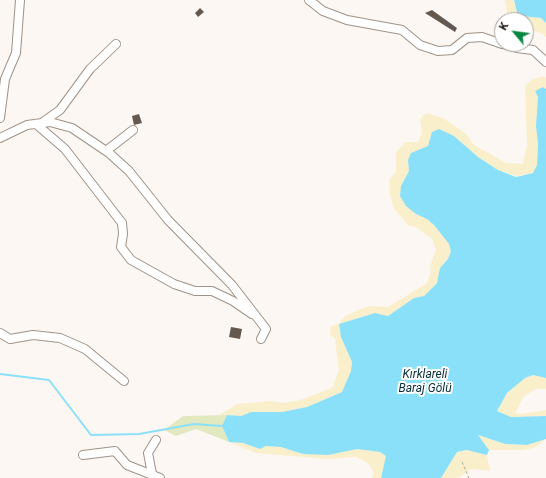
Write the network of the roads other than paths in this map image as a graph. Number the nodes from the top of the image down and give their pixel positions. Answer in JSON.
{"nodes":[{"id":1,"x":20,"y":0,"type":"edge"},
{"id":2,"x":309,"y":0,"type":"edge"},
{"id":3,"x":494,"y":41,"type":"edge"},
{"id":4,"x":116,"y":44,"type":"dead end"},
{"id":5,"x":534,"y":51,"type":"edge"},
{"id":6,"x":546,"y":62,"type":"edge"},
{"id":7,"x":0,"y":118,"type":"edge"},
{"id":8,"x":38,"y":123,"type":"junction"},
{"id":9,"x":133,"y":130,"type":"dead end"},
{"id":10,"x":0,"y":138,"type":"edge"},
{"id":11,"x":106,"y":151,"type":"junction"},
{"id":12,"x":259,"y":320,"type":"junction"},
{"id":13,"x":0,"y":334,"type":"edge"},
{"id":14,"x":261,"y":339,"type":"dead end"},
{"id":15,"x":124,"y":381,"type":"dead end"},
{"id":16,"x":156,"y":440,"type":"dead end"},
{"id":17,"x":83,"y":454,"type":"dead end"},
{"id":18,"x":152,"y":474,"type":"junction"},
{"id":19,"x":160,"y":478,"type":"edge"}],
"edges":[{"from":1,"to":7,"type":"street"},
{"from":2,"to":3,"type":"street"},
{"from":4,"to":8,"type":"street"},
{"from":5,"to":6,"type":"street"},
{"from":8,"to":10,"type":"street"},
{"from":8,"to":11,"type":"street"},
{"from":8,"to":12,"type":"street"},
{"from":9,"to":11,"type":"street"},
{"from":11,"to":12,"type":"street"},
{"from":12,"to":14,"type":"street"},
{"from":13,"to":15,"type":"street"},
{"from":16,"to":18,"type":"street"},
{"from":17,"to":18,"type":"street"},
{"from":18,"to":19,"type":"street"}]}
